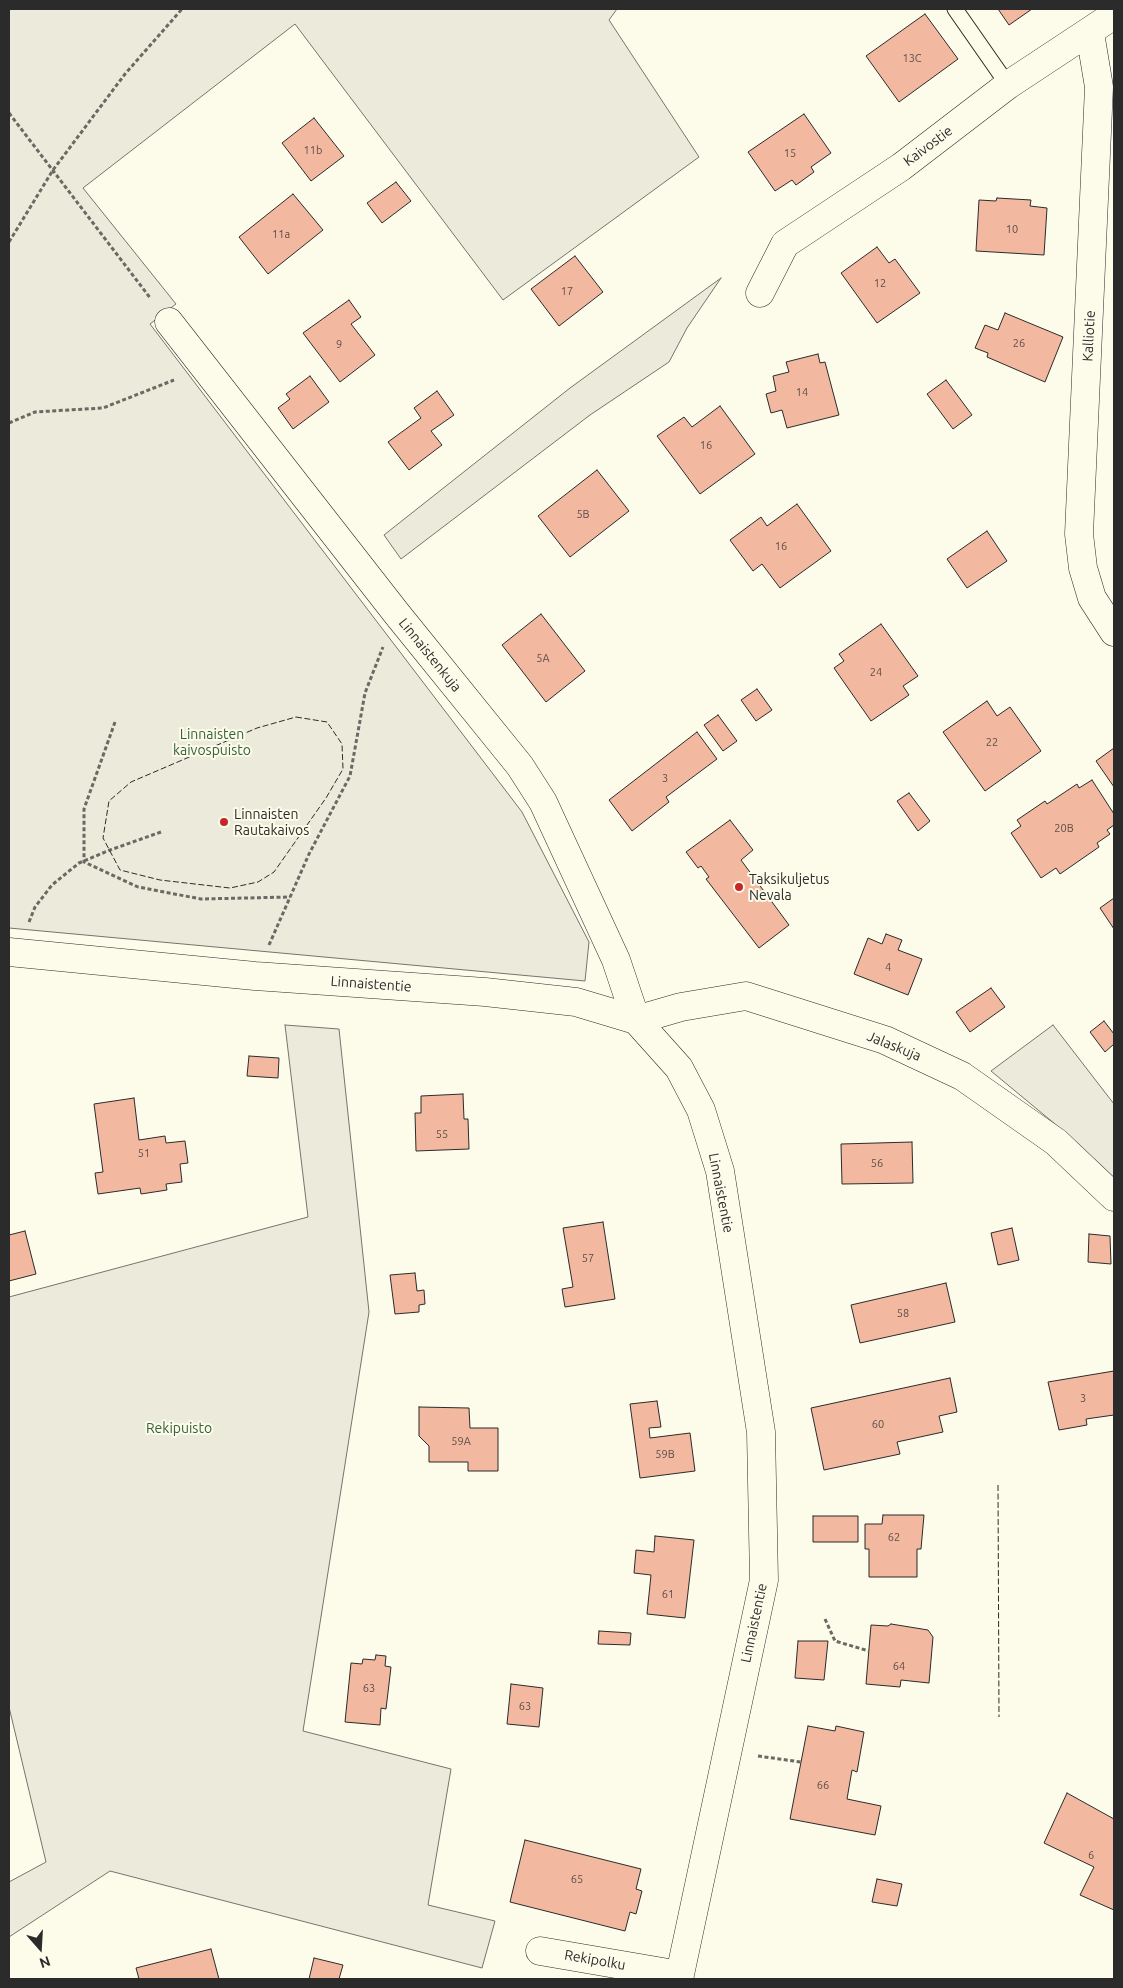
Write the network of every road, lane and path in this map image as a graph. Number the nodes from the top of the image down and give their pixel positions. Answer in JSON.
{"nodes":[{"id":1,"x":182,"y":9,"type":"edge"},
{"id":2,"x":955,"y":9,"type":"edge"},
{"id":3,"x":1114,"y":15,"type":"edge"},
{"id":4,"x":1090,"y":33,"type":"junction"},
{"id":5,"x":1008,"y":85,"type":"junction"},
{"id":6,"x":9,"y":113,"type":"edge"},
{"id":7,"x":53,"y":170,"type":"junction"},
{"id":8,"x":9,"y":242,"type":"edge"},
{"id":9,"x":1104,"y":245,"type":"edge"},
{"id":10,"x":760,"y":294,"type":"dead end"},
{"id":11,"x":169,"y":322,"type":"joint"},
{"id":12,"x":205,"y":368,"type":"junction"},
{"id":13,"x":9,"y":423,"type":"edge"},
{"id":14,"x":396,"y":614,"type":"junction"},
{"id":15,"x":1114,"y":632,"type":"edge"},
{"id":16,"x":116,"y":722,"type":"dead end"},
{"id":17,"x":161,"y":832,"type":"dead end"},
{"id":18,"x":84,"y":862,"type":"junction"},
{"id":19,"x":290,"y":897,"type":"junction"},
{"id":20,"x":14,"y":952,"type":"edge"},
{"id":21,"x":255,"y":976,"type":"junction"},
{"id":22,"x":636,"y":1020,"type":"junction"},
{"id":23,"x":1114,"y":1197,"type":"edge"},
{"id":24,"x":825,"y":1620,"type":"dead end"},
{"id":25,"x":869,"y":1652,"type":"dead end"},
{"id":26,"x":727,"y":1752,"type":"junction"},
{"id":27,"x":801,"y":1762,"type":"dead end"},
{"id":28,"x":540,"y":1951,"type":"dead end"},
{"id":29,"x":680,"y":1977,"type":"edge"}],
"edges":[{"from":1,"to":7,"type":"path"},
{"from":2,"to":5,"type":"lane"},
{"from":3,"to":4,"type":"street","name":"Kaivostie"},
{"from":4,"to":5,"type":"street","name":"Kaivostie"},
{"from":4,"to":9,"type":"street","name":"Kalliotie"},
{"from":5,"to":10,"type":"street","name":"Kaivostie"},
{"from":6,"to":7,"type":"path"},
{"from":7,"to":8,"type":"path"},
{"from":7,"to":11,"type":"path"},
{"from":9,"to":15,"type":"street","name":"Kalliotie"},
{"from":11,"to":12,"type":"street","name":"Linnaistenkuja"},
{"from":12,"to":13,"type":"path"},
{"from":12,"to":14,"type":"street","name":"Linnaistenkuja"},
{"from":14,"to":19,"type":"path"},
{"from":14,"to":22,"type":"street","name":"Linnaistenkuja"},
{"from":16,"to":18,"type":"path"},
{"from":17,"to":18,"type":"path"},
{"from":18,"to":19,"type":"path"},
{"from":18,"to":20,"type":"path"},
{"from":19,"to":21,"type":"path"},
{"from":20,"to":21,"type":"street","name":"Linnaistentie"},
{"from":21,"to":22,"type":"street","name":"Linnaistentie"},
{"from":22,"to":23,"type":"street","name":"Jalaskuja"},
{"from":22,"to":26,"type":"street","name":"Linnaistentie"},
{"from":24,"to":25,"type":"path"},
{"from":26,"to":27,"type":"path"},
{"from":26,"to":29,"type":"street","name":"Linnaistentie"},
{"from":28,"to":29,"type":"street","name":"Rekipolku"}]}
